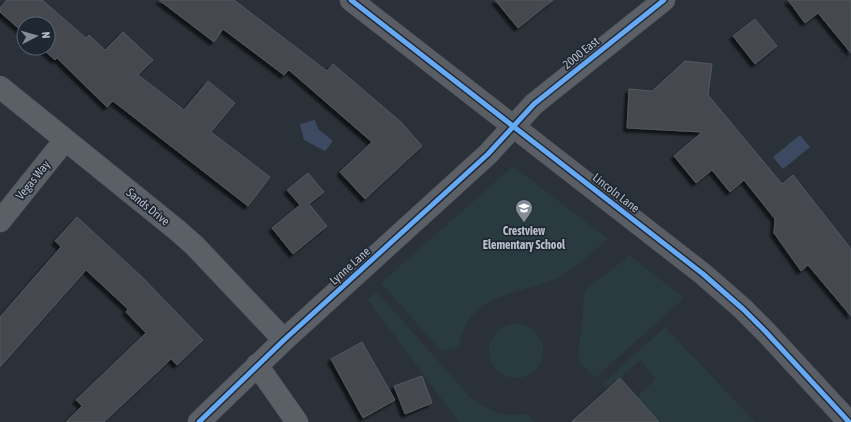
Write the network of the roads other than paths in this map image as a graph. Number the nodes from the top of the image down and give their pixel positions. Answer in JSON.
{"nodes":[{"id":1,"x":351,"y":0,"type":"edge"},
{"id":2,"x":664,"y":0,"type":"edge"},
{"id":3,"x":0,"y":87,"type":"edge"},
{"id":4,"x":514,"y":126,"type":"junction"},
{"id":5,"x":65,"y":140,"type":"junction"},
{"id":6,"x":0,"y":221,"type":"edge"},
{"id":7,"x":284,"y":340,"type":"junction"},
{"id":8,"x":256,"y":365,"type":"junction"},
{"id":9,"x":199,"y":422,"type":"edge"},
{"id":10,"x":297,"y":422,"type":"edge"},
{"id":11,"x":849,"y":422,"type":"edge"}],
"edges":[{"from":1,"to":4,"type":"street","name":"Lincoln Lane"},
{"from":2,"to":4,"type":"street","name":"2000 East"},
{"from":3,"to":5,"type":"street","name":"Sands Drive"},
{"from":4,"to":7,"type":"street","name":"Lynne Lane"},
{"from":4,"to":11,"type":"street","name":"Lincoln Lane"},
{"from":5,"to":6,"type":"street","name":"Vegas Way"},
{"from":5,"to":7,"type":"street","name":"Sands Drive"},
{"from":7,"to":8,"type":"street","name":"Lynne Lane"},
{"from":8,"to":9,"type":"street","name":"Lynne Lane"},
{"from":8,"to":10,"type":"street"}]}
